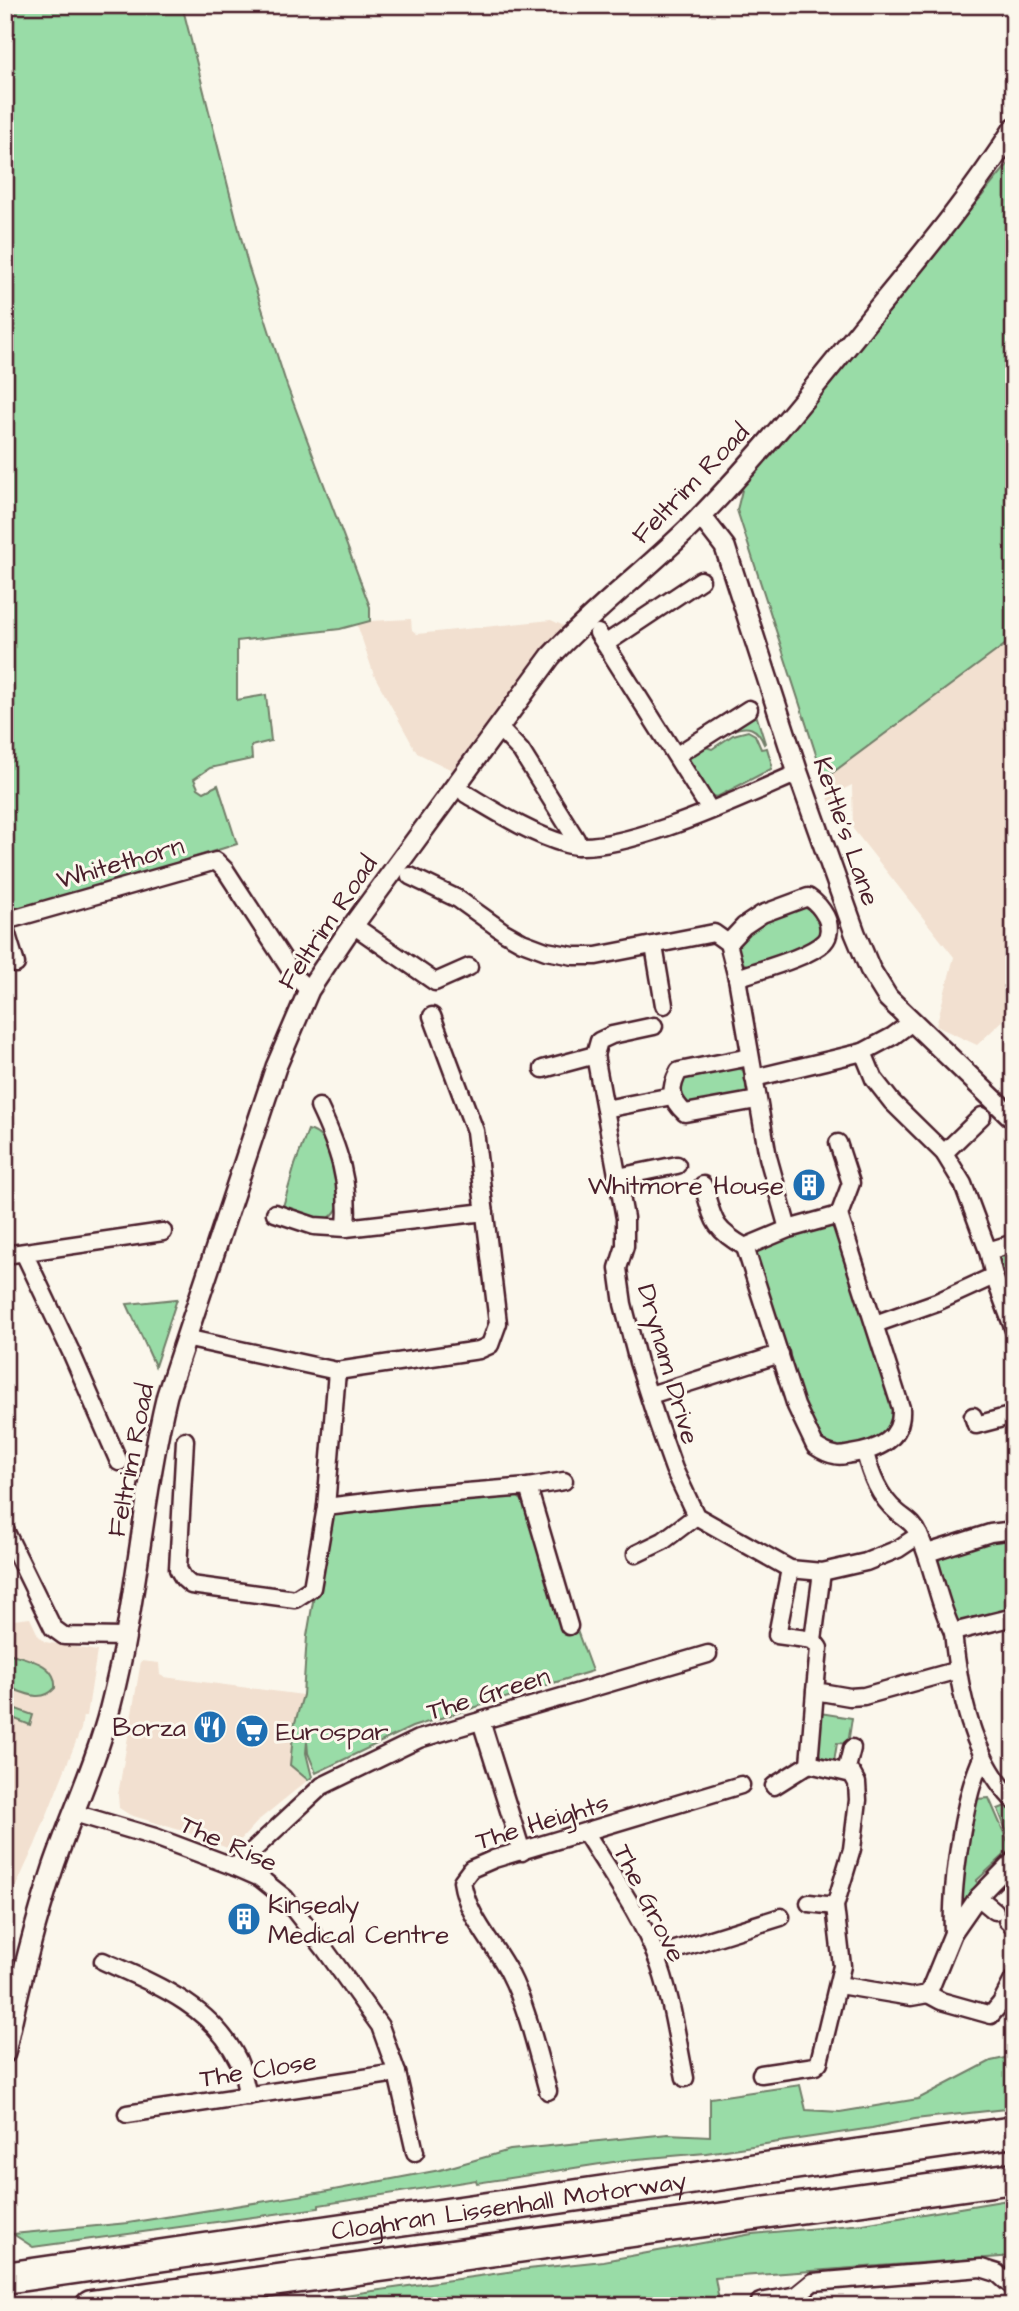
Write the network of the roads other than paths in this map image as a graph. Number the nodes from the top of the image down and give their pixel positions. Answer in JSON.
{"nodes":[{"id":1,"x":1014,"y":128,"type":"edge"},
{"id":2,"x":701,"y":516,"type":"junction"},
{"id":3,"x":701,"y":580,"type":"dead end"},
{"id":4,"x":749,"y":709,"type":"dead end"},
{"id":5,"x":498,"y":727,"type":"junction"},
{"id":6,"x":677,"y":755,"type":"junction"},
{"id":7,"x":798,"y":773,"type":"junction"},
{"id":8,"x":466,"y":794,"type":"dead end"},
{"id":9,"x":710,"y":810,"type":"junction"},
{"id":10,"x":577,"y":846,"type":"junction"},
{"id":11,"x":410,"y":876,"type":"dead end"},
{"id":12,"x":5,"y":921,"type":"edge"},
{"id":13,"x":353,"y":925,"type":"junction"},
{"id":14,"x":5,"y":928,"type":"edge"},
{"id":15,"x":728,"y":943,"type":"junction"},
{"id":16,"x":654,"y":946,"type":"junction"},
{"id":17,"x":16,"y":964,"type":"dead end"},
{"id":18,"x":469,"y":967,"type":"dead end"},
{"id":19,"x":737,"y":978,"type":"junction"},
{"id":20,"x":309,"y":990,"type":"junction"},
{"id":21,"x":664,"y":1005,"type":"dead end"},
{"id":22,"x":432,"y":1016,"type":"dead end"},
{"id":23,"x":912,"y":1022,"type":"junction"},
{"id":24,"x":654,"y":1026,"type":"dead end"},
{"id":25,"x":863,"y":1052,"type":"junction"},
{"id":26,"x":595,"y":1055,"type":"junction"},
{"id":27,"x":750,"y":1057,"type":"junction"},
{"id":28,"x":543,"y":1069,"type":"dead end"},
{"id":29,"x":754,"y":1079,"type":"junction"},
{"id":30,"x":672,"y":1096,"type":"junction"},
{"id":31,"x":757,"y":1100,"type":"junction"},
{"id":32,"x":319,"y":1107,"type":"dead end"},
{"id":33,"x":605,"y":1109,"type":"junction"},
{"id":34,"x":982,"y":1116,"type":"dead end"},
{"id":35,"x":1014,"y":1119,"type":"edge"},
{"id":36,"x":838,"y":1143,"type":"dead end"},
{"id":37,"x":944,"y":1153,"type":"junction"},
{"id":38,"x":677,"y":1165,"type":"dead end"},
{"id":39,"x":618,"y":1177,"type":"junction"},
{"id":40,"x":703,"y":1185,"type":"dead end"},
{"id":41,"x":485,"y":1212,"type":"junction"},
{"id":42,"x":275,"y":1213,"type":"dead end"},
{"id":43,"x":839,"y":1215,"type":"junction"},
{"id":44,"x":346,"y":1228,"type":"junction"},
{"id":45,"x":788,"y":1229,"type":"junction"},
{"id":46,"x":163,"y":1231,"type":"dead end"},
{"id":47,"x":1014,"y":1243,"type":"edge"},
{"id":48,"x":745,"y":1247,"type":"junction"},
{"id":49,"x":988,"y":1251,"type":"junction"},
{"id":50,"x":24,"y":1253,"type":"junction"},
{"id":51,"x":5,"y":1255,"type":"edge"},
{"id":52,"x":994,"y":1276,"type":"junction"},
{"id":53,"x":1009,"y":1298,"type":"edge"},
{"id":54,"x":874,"y":1324,"type":"junction"},
{"id":55,"x":1014,"y":1330,"type":"edge"},
{"id":56,"x":185,"y":1338,"type":"junction"},
{"id":57,"x":780,"y":1354,"type":"junction"},
{"id":58,"x":337,"y":1371,"type":"junction"},
{"id":59,"x":650,"y":1395,"type":"junction"},
{"id":60,"x":1014,"y":1415,"type":"edge"},
{"id":61,"x":973,"y":1416,"type":"dead end"},
{"id":62,"x":186,"y":1440,"type":"dead end"},
{"id":63,"x":865,"y":1453,"type":"junction"},
{"id":64,"x":119,"y":1462,"type":"dead end"},
{"id":65,"x":564,"y":1481,"type":"dead end"},
{"id":66,"x":528,"y":1487,"type":"junction"},
{"id":67,"x":326,"y":1507,"type":"junction"},
{"id":68,"x":696,"y":1516,"type":"junction"},
{"id":69,"x":5,"y":1530,"type":"edge"},
{"id":70,"x":1014,"y":1530,"type":"edge"},
{"id":71,"x":919,"y":1535,"type":"junction"},
{"id":72,"x":927,"y":1553,"type":"junction"},
{"id":73,"x":636,"y":1554,"type":"dead end"},
{"id":74,"x":790,"y":1569,"type":"junction"},
{"id":75,"x":822,"y":1572,"type":"junction"},
{"id":76,"x":1014,"y":1617,"type":"edge"},
{"id":77,"x":569,"y":1626,"type":"dead end"},
{"id":78,"x":953,"y":1632,"type":"junction"},
{"id":79,"x":125,"y":1637,"type":"junction"},
{"id":80,"x":813,"y":1640,"type":"junction"},
{"id":81,"x":708,"y":1654,"type":"dead end"},
{"id":82,"x":958,"y":1670,"type":"junction"},
{"id":83,"x":815,"y":1690,"type":"junction"},
{"id":84,"x":481,"y":1721,"type":"junction"},
{"id":85,"x":852,"y":1748,"type":"dead end"},
{"id":86,"x":983,"y":1756,"type":"junction"},
{"id":87,"x":809,"y":1765,"type":"junction"},
{"id":88,"x":846,"y":1772,"type":"junction"},
{"id":89,"x":741,"y":1786,"type":"dead end"},
{"id":90,"x":774,"y":1786,"type":"dead end"},
{"id":91,"x":1014,"y":1801,"type":"edge"},
{"id":92,"x":74,"y":1813,"type":"junction"},
{"id":93,"x":586,"y":1833,"type":"junction"},
{"id":94,"x":522,"y":1852,"type":"junction"},
{"id":95,"x":1014,"y":1860,"type":"edge"},
{"id":96,"x":235,"y":1867,"type":"junction"},
{"id":97,"x":978,"y":1898,"type":"junction"},
{"id":98,"x":809,"y":1903,"type":"dead end"},
{"id":99,"x":835,"y":1906,"type":"junction"},
{"id":100,"x":781,"y":1917,"type":"dead end"},
{"id":101,"x":1005,"y":1919,"type":"edge"},
{"id":102,"x":953,"y":1933,"type":"junction"},
{"id":103,"x":656,"y":1956,"type":"junction"},
{"id":104,"x":103,"y":1961,"type":"dead end"},
{"id":105,"x":1014,"y":1978,"type":"edge"},
{"id":106,"x":12,"y":1985,"type":"edge"},
{"id":107,"x":838,"y":1985,"type":"junction"},
{"id":108,"x":930,"y":1989,"type":"junction"},
{"id":109,"x":5,"y":2053,"type":"edge"},
{"id":110,"x":397,"y":2073,"type":"junction"},
{"id":111,"x":761,"y":2074,"type":"dead end"},
{"id":112,"x":685,"y":2078,"type":"dead end"},
{"id":113,"x":548,"y":2091,"type":"dead end"},
{"id":114,"x":248,"y":2096,"type":"junction"},
{"id":115,"x":127,"y":2114,"type":"dead end"},
{"id":116,"x":1014,"y":2132,"type":"edge"},
{"id":117,"x":415,"y":2151,"type":"dead end"},
{"id":118,"x":1014,"y":2178,"type":"edge"},
{"id":119,"x":5,"y":2278,"type":"edge"},
{"id":120,"x":1014,"y":2288,"type":"edge"},
{"id":121,"x":760,"y":2302,"type":"dead end"},
{"id":122,"x":91,"y":2306,"type":"edge"}],
"edges":[{"from":1,"to":2,"type":"street","name":"Feltrim Road"},
{"from":2,"to":5,"type":"street","name":"Feltrim Road"},
{"from":2,"to":7,"type":"street","name":"Kettle's Lane"},
{"from":3,"to":6,"type":"street"},
{"from":4,"to":6,"type":"street"},
{"from":5,"to":10,"type":"street"},
{"from":5,"to":13,"type":"street","name":"Feltrim Road"},
{"from":6,"to":9,"type":"street"},
{"from":7,"to":9,"type":"street"},
{"from":7,"to":23,"type":"street","name":"Kettle's Lane"},
{"from":8,"to":10,"type":"street"},
{"from":9,"to":10,"type":"street"},
{"from":11,"to":16,"type":"street"},
{"from":12,"to":20,"type":"street","name":"Whitethorn"},
{"from":13,"to":18,"type":"street"},
{"from":13,"to":20,"type":"street","name":"Feltrim Road"},
{"from":14,"to":17,"type":"street"},
{"from":15,"to":16,"type":"street"},
{"from":15,"to":19,"type":"street"},
{"from":15,"to":19,"type":"street"},
{"from":16,"to":21,"type":"street"},
{"from":19,"to":27,"type":"street"},
{"from":20,"to":56,"type":"street","name":"Feltrim Road"},
{"from":22,"to":41,"type":"street"},
{"from":23,"to":25,"type":"street"},
{"from":23,"to":35,"type":"street","name":"Kettle's Lane"},
{"from":24,"to":26,"type":"street"},
{"from":25,"to":29,"type":"street"},
{"from":25,"to":37,"type":"street"},
{"from":26,"to":28,"type":"street"},
{"from":26,"to":33,"type":"street","name":"Drynam Drive"},
{"from":27,"to":29,"type":"street"},
{"from":27,"to":30,"type":"street"},
{"from":29,"to":31,"type":"street"},
{"from":30,"to":31,"type":"street"},
{"from":30,"to":33,"type":"street"},
{"from":31,"to":45,"type":"street"},
{"from":32,"to":44,"type":"street"},
{"from":33,"to":39,"type":"street","name":"Drynam Drive"},
{"from":34,"to":37,"type":"street"},
{"from":36,"to":43,"type":"street"},
{"from":37,"to":49,"type":"street"},
{"from":38,"to":39,"type":"street"},
{"from":39,"to":59,"type":"street","name":"Drynam Drive"},
{"from":40,"to":48,"type":"street"},
{"from":41,"to":44,"type":"street"},
{"from":41,"to":58,"type":"street"},
{"from":42,"to":44,"type":"street"},
{"from":43,"to":45,"type":"street"},
{"from":43,"to":54,"type":"street"},
{"from":45,"to":48,"type":"street"},
{"from":46,"to":50,"type":"street"},
{"from":47,"to":49,"type":"street"},
{"from":48,"to":57,"type":"street"},
{"from":49,"to":52,"type":"street"},
{"from":50,"to":51,"type":"street"},
{"from":50,"to":64,"type":"street"},
{"from":52,"to":53,"type":"street"},
{"from":52,"to":54,"type":"street"},
{"from":53,"to":55,"type":"street"},
{"from":54,"to":63,"type":"street"},
{"from":56,"to":58,"type":"street"},
{"from":56,"to":79,"type":"street","name":"Feltrim Road"},
{"from":57,"to":59,"type":"street"},
{"from":57,"to":63,"type":"street"},
{"from":58,"to":67,"type":"street"},
{"from":59,"to":68,"type":"street","name":"Drynam Drive"},
{"from":60,"to":61,"type":"street"},
{"from":62,"to":67,"type":"street"},
{"from":63,"to":71,"type":"street"},
{"from":65,"to":66,"type":"street"},
{"from":66,"to":67,"type":"street"},
{"from":66,"to":77,"type":"street"},
{"from":68,"to":73,"type":"street"},
{"from":68,"to":74,"type":"street"},
{"from":69,"to":79,"type":"street"},
{"from":70,"to":72,"type":"street"},
{"from":71,"to":72,"type":"street"},
{"from":71,"to":75,"type":"street"},
{"from":72,"to":78,"type":"street"},
{"from":74,"to":75,"type":"street"},
{"from":74,"to":80,"type":"street"},
{"from":75,"to":80,"type":"street"},
{"from":76,"to":78,"type":"street"},
{"from":78,"to":82,"type":"street"},
{"from":79,"to":92,"type":"street","name":"Feltrim Road"},
{"from":80,"to":83,"type":"street"},
{"from":81,"to":84,"type":"street","name":"The Green"},
{"from":82,"to":83,"type":"street"},
{"from":82,"to":86,"type":"street"},
{"from":83,"to":87,"type":"street"},
{"from":84,"to":94,"type":"street"},
{"from":84,"to":96,"type":"street","name":"The Green"},
{"from":85,"to":88,"type":"street"},
{"from":86,"to":91,"type":"street"},
{"from":86,"to":102,"type":"street"},
{"from":87,"to":88,"type":"street"},
{"from":87,"to":90,"type":"street"},
{"from":88,"to":99,"type":"street"},
{"from":89,"to":93,"type":"street","name":"The Heights"},
{"from":92,"to":96,"type":"street","name":"The Rise"},
{"from":92,"to":106,"type":"street","name":"Feltrim Road"},
{"from":93,"to":94,"type":"street","name":"The Heights"},
{"from":93,"to":103,"type":"street","name":"The Grove"},
{"from":94,"to":113,"type":"street","name":"The Heights"},
{"from":95,"to":97,"type":"street"},
{"from":96,"to":110,"type":"street","name":"The Rise"},
{"from":97,"to":101,"type":"street"},
{"from":97,"to":102,"type":"street"},
{"from":98,"to":99,"type":"street"},
{"from":99,"to":107,"type":"street"},
{"from":100,"to":103,"type":"street"},
{"from":102,"to":108,"type":"street"},
{"from":103,"to":112,"type":"street","name":"The Grove"},
{"from":104,"to":114,"type":"street"},
{"from":105,"to":108,"type":"street"},
{"from":106,"to":109,"type":"street","name":"Feltrim Road"},
{"from":107,"to":108,"type":"street"},
{"from":107,"to":111,"type":"street"},
{"from":110,"to":114,"type":"street","name":"The Close"},
{"from":110,"to":117,"type":"street","name":"The Rise"},
{"from":114,"to":115,"type":"street","name":"The Close"},
{"from":116,"to":119,"type":"highway","name":"Cloghran Lissenhall Motorway"},
{"from":118,"to":122,"type":"highway","name":"Cloghran Lissenhall Motorway"},
{"from":120,"to":121,"type":"street"}]}
